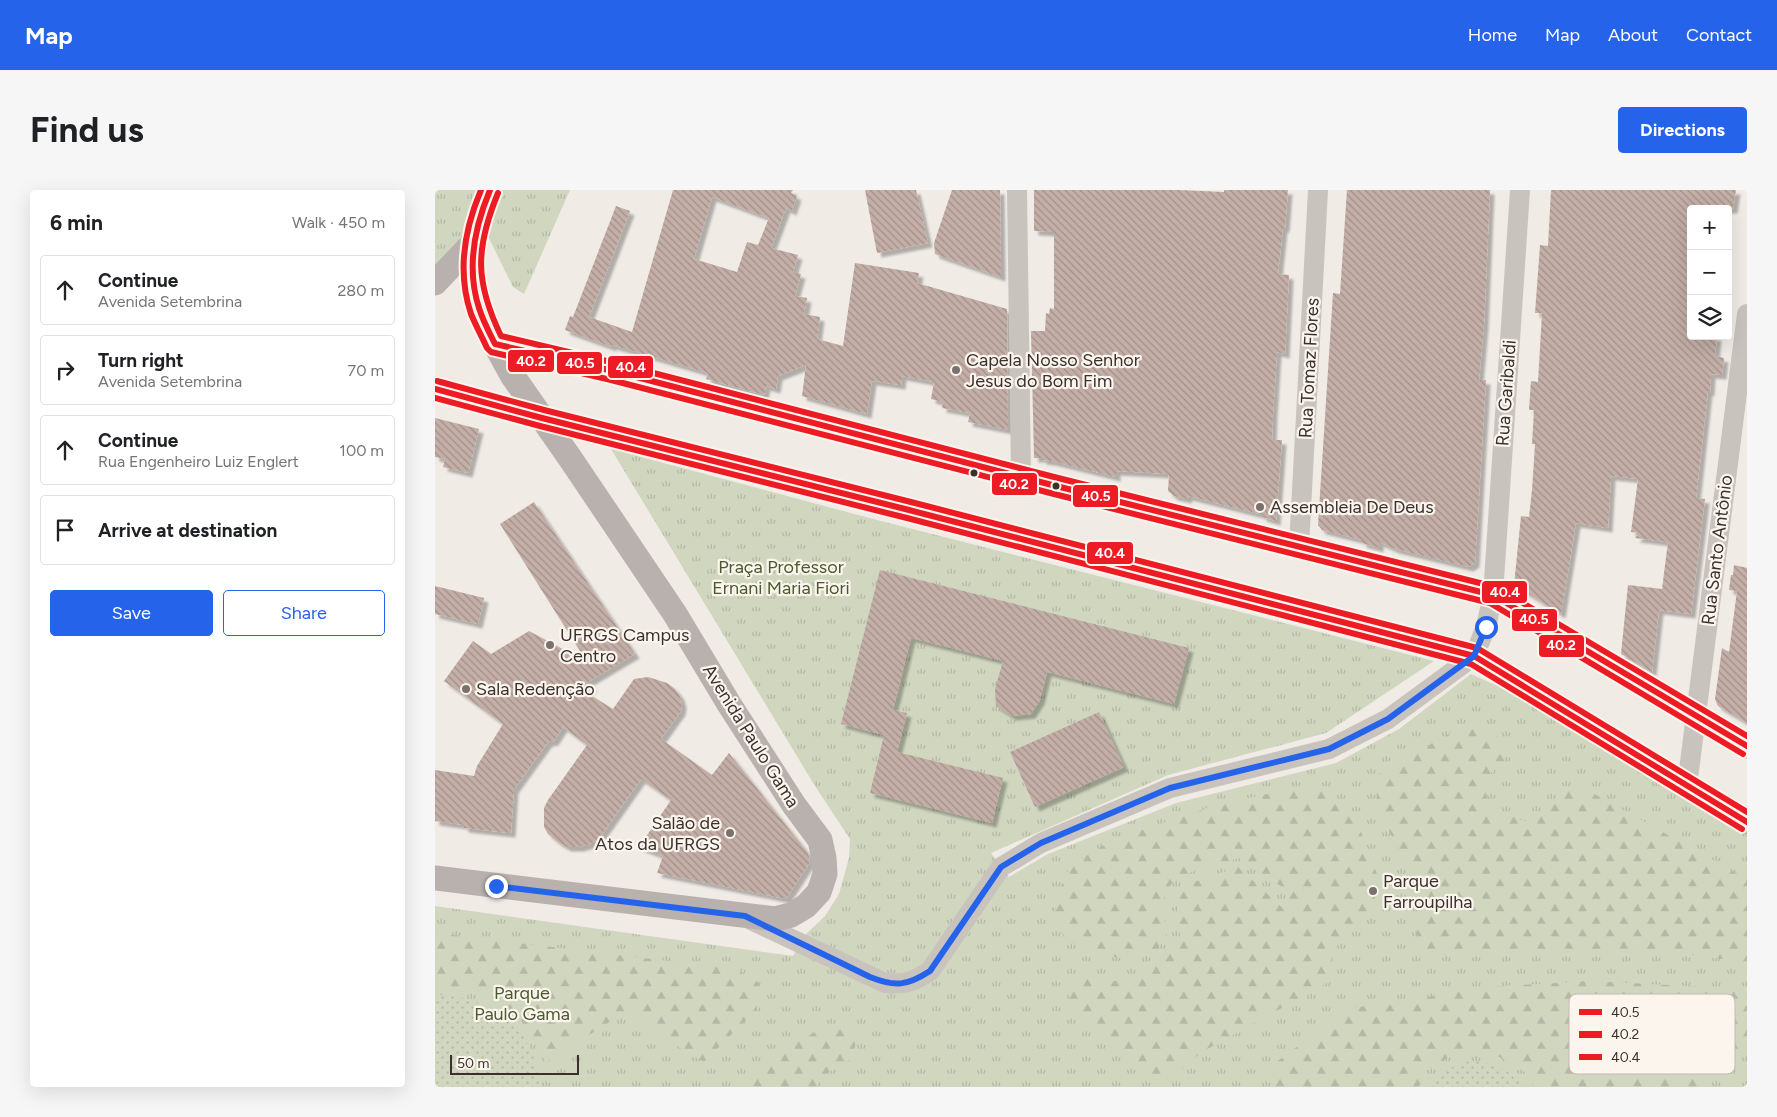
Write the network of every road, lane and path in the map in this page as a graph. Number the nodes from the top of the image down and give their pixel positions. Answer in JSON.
{"nodes":[{"id":1,"x":490,"y":190,"type":"edge"},
{"id":2,"x":1017,"y":190,"type":"edge"},
{"id":3,"x":1318,"y":190,"type":"edge"},
{"id":4,"x":1520,"y":190,"type":"edge"},
{"id":5,"x":472,"y":244,"type":"junction"},
{"id":6,"x":435,"y":283,"type":"edge"},
{"id":7,"x":1747,"y":314,"type":"edge"},
{"id":8,"x":495,"y":344,"type":"junction"},
{"id":9,"x":435,"y":389,"type":"edge"},
{"id":10,"x":542,"y":418,"type":"junction"},
{"id":11,"x":591,"y":430,"type":"junction"},
{"id":12,"x":1021,"y":476,"type":"junction"},
{"id":13,"x":588,"y":485,"type":"junction"},
{"id":14,"x":1299,"y":547,"type":"junction"},
{"id":15,"x":1493,"y":595,"type":"junction"},
{"id":16,"x":1474,"y":656,"type":"junction"},
{"id":17,"x":1696,"y":715,"type":"junction"},
{"id":18,"x":1747,"y":746,"type":"edge"},
{"id":19,"x":1687,"y":786,"type":"junction"},
{"id":20,"x":1747,"y":822,"type":"edge"},
{"id":21,"x":435,"y":878,"type":"edge"},
{"id":22,"x":745,"y":916,"type":"junction"}],
"edges":[{"from":1,"to":5,"type":"main road"},
{"from":2,"to":12,"type":"street"},
{"from":3,"to":14,"type":"street","name":"Rua Tomaz Flores"},
{"from":4,"to":15,"type":"street","name":"Rua Garibaldi"},
{"from":5,"to":6,"type":"main road"},
{"from":5,"to":8,"type":"main road","name":"Avenida Paulo Gama"},
{"from":7,"to":17,"type":"street","name":"Rua Santo Antônio"},
{"from":8,"to":10,"type":"main road","name":"Avenida Paulo Gama"},
{"from":8,"to":12,"type":"main road"},
{"from":9,"to":10,"type":"main road"},
{"from":10,"to":11,"type":"main road"},
{"from":10,"to":13,"type":"main road","name":"Avenida Paulo Gama"},
{"from":11,"to":13,"type":"main road"},
{"from":11,"to":16,"type":"main road"},
{"from":12,"to":14,"type":"main road"},
{"from":13,"to":22,"type":"main road","name":"Avenida Paulo Gama"},
{"from":14,"to":15,"type":"main road"},
{"from":15,"to":16,"type":"street","name":"Rua Garibaldi"},
{"from":15,"to":17,"type":"main road"},
{"from":16,"to":19,"type":"main road"},
{"from":16,"to":22,"type":"street"},
{"from":17,"to":18,"type":"main road"},
{"from":17,"to":19,"type":"street","name":"Rua Santo Antônio"},
{"from":19,"to":20,"type":"main road"},
{"from":21,"to":22,"type":"main road","name":"Avenida Paulo Gama"}]}
